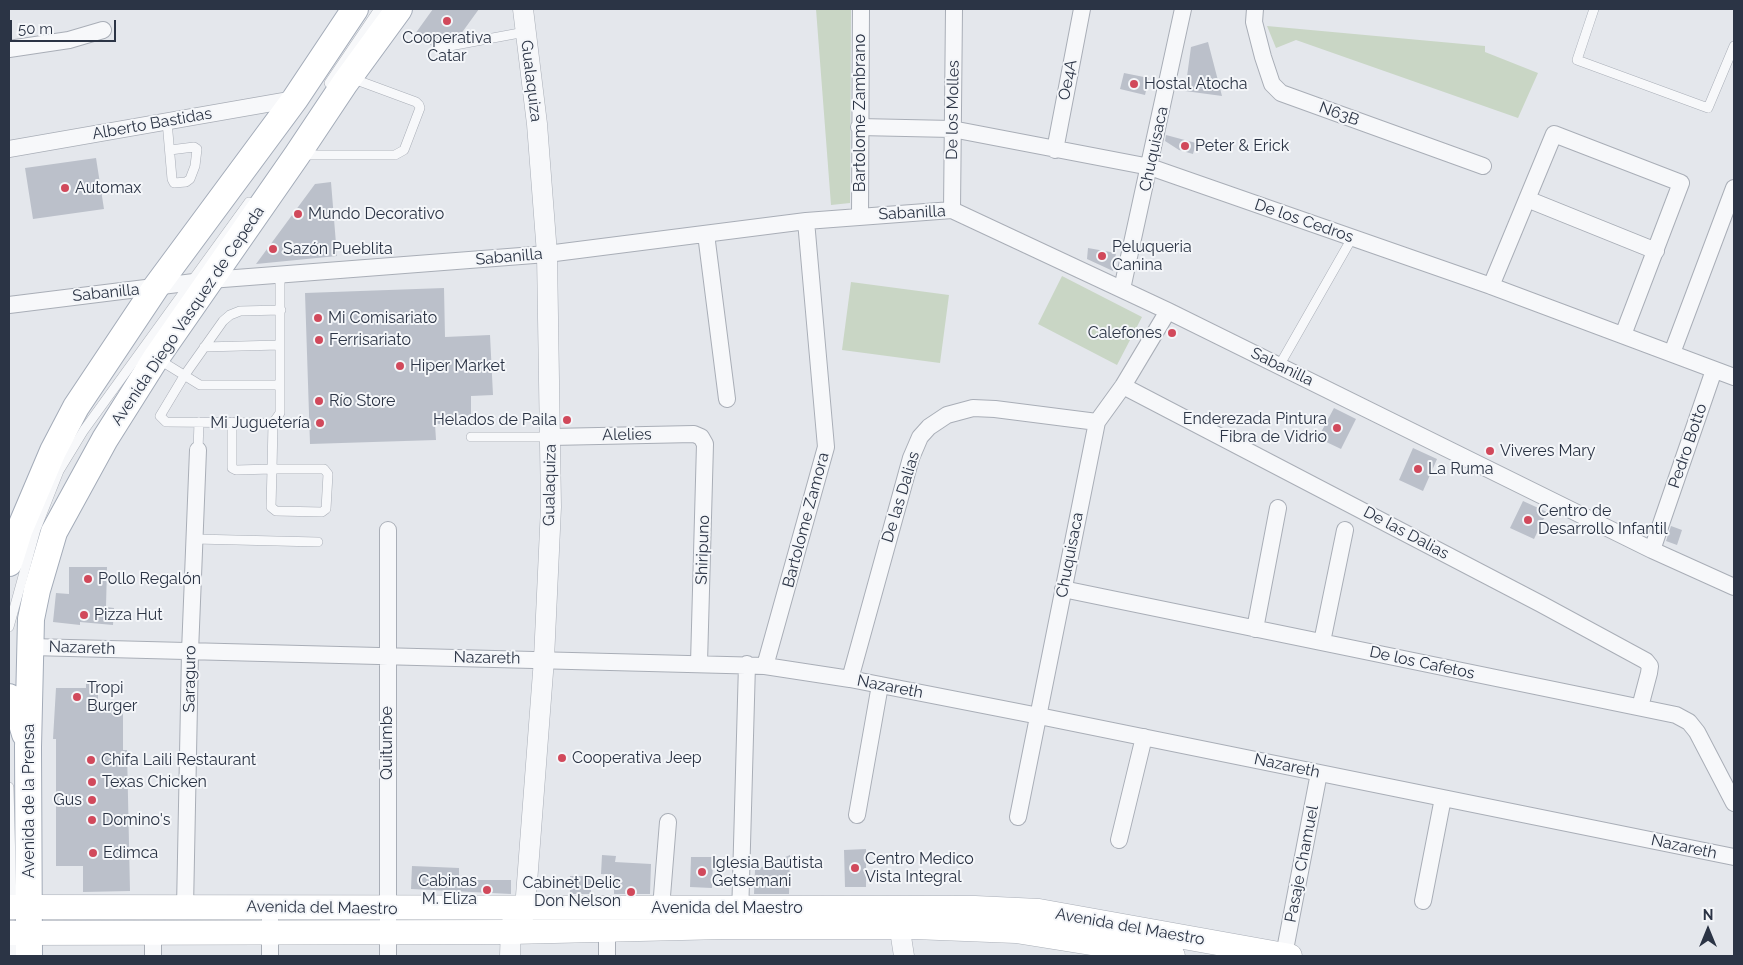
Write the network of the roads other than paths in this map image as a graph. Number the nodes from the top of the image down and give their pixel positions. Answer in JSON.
{"nodes":[{"id":1,"x":354,"y":9,"type":"edge"},
{"id":2,"x":379,"y":9,"type":"edge"},
{"id":3,"x":387,"y":9,"type":"edge"},
{"id":4,"x":399,"y":9,"type":"edge"},
{"id":5,"x":523,"y":9,"type":"edge"},
{"id":6,"x":861,"y":9,"type":"edge"},
{"id":7,"x":954,"y":9,"type":"edge"},
{"id":8,"x":1082,"y":9,"type":"edge"},
{"id":9,"x":1183,"y":9,"type":"edge"},
{"id":10,"x":1256,"y":9,"type":"edge"},
{"id":11,"x":1594,"y":9,"type":"edge"},
{"id":12,"x":103,"y":30,"type":"dead end"},
{"id":13,"x":525,"y":32,"type":"junction"},
{"id":14,"x":1734,"y":46,"type":"edge"},
{"id":15,"x":439,"y":48,"type":"dead end"},
{"id":16,"x":9,"y":49,"type":"edge"},
{"id":17,"x":349,"y":77,"type":"junction"},
{"id":18,"x":326,"y":88,"type":"dead end"},
{"id":19,"x":295,"y":98,"type":"junction"},
{"id":20,"x":168,"y":121,"type":"junction"},
{"id":21,"x":859,"y":127,"type":"junction"},
{"id":22,"x":952,"y":129,"type":"junction"},
{"id":23,"x":9,"y":150,"type":"edge"},
{"id":24,"x":170,"y":150,"type":"dead end"},
{"id":25,"x":1055,"y":150,"type":"junction"},
{"id":26,"x":298,"y":155,"type":"junction"},
{"id":27,"x":1483,"y":166,"type":"dead end"},
{"id":28,"x":1150,"y":168,"type":"junction"},
{"id":29,"x":1734,"y":188,"type":"edge"},
{"id":30,"x":256,"y":191,"type":"dead end"},
{"id":31,"x":1527,"y":199,"type":"junction"},
{"id":32,"x":952,"y":210,"type":"junction"},
{"id":33,"x":860,"y":216,"type":"junction"},
{"id":34,"x":806,"y":221,"type":"junction"},
{"id":35,"x":706,"y":234,"type":"junction"},
{"id":36,"x":1352,"y":238,"type":"junction"},
{"id":37,"x":1656,"y":251,"type":"junction"},
{"id":38,"x":547,"y":254,"type":"junction"},
{"id":39,"x":280,"y":273,"type":"junction"},
{"id":40,"x":200,"y":281,"type":"junction"},
{"id":41,"x":1492,"y":286,"type":"junction"},
{"id":42,"x":156,"y":287,"type":"junction"},
{"id":43,"x":1122,"y":289,"type":"junction"},
{"id":44,"x":9,"y":305,"type":"edge"},
{"id":45,"x":281,"y":310,"type":"junction"},
{"id":46,"x":1168,"y":311,"type":"junction"},
{"id":47,"x":1623,"y":335,"type":"junction"},
{"id":48,"x":279,"y":346,"type":"junction"},
{"id":49,"x":204,"y":347,"type":"junction"},
{"id":50,"x":1672,"y":353,"type":"junction"},
{"id":51,"x":156,"y":358,"type":"junction"},
{"id":52,"x":1279,"y":366,"type":"junction"},
{"id":53,"x":1714,"y":370,"type":"junction"},
{"id":54,"x":184,"y":376,"type":"junction"},
{"id":55,"x":1734,"y":377,"type":"edge"},
{"id":56,"x":280,"y":385,"type":"junction"},
{"id":57,"x":1123,"y":386,"type":"junction"},
{"id":58,"x":727,"y":399,"type":"dead end"},
{"id":59,"x":199,"y":422,"type":"junction"},
{"id":60,"x":232,"y":422,"type":"junction"},
{"id":61,"x":1096,"y":422,"type":"junction"},
{"id":62,"x":273,"y":423,"type":"junction"},
{"id":63,"x":470,"y":437,"type":"dead end"},
{"id":64,"x":551,"y":437,"type":"junction"},
{"id":65,"x":701,"y":438,"type":"joint"},
{"id":66,"x":198,"y":450,"type":"joint"},
{"id":67,"x":81,"y":463,"type":"dead end"},
{"id":68,"x":272,"y":469,"type":"junction"},
{"id":69,"x":67,"y":488,"type":"dead end"},
{"id":70,"x":1278,"y":508,"type":"dead end"},
{"id":71,"x":388,"y":530,"type":"dead end"},
{"id":72,"x":1345,"y":530,"type":"dead end"},
{"id":73,"x":14,"y":534,"type":"edge"},
{"id":74,"x":195,"y":539,"type":"junction"},
{"id":75,"x":318,"y":542,"type":"dead end"},
{"id":76,"x":1652,"y":550,"type":"junction"},
{"id":77,"x":9,"y":563,"type":"edge"},
{"id":78,"x":1734,"y":587,"type":"edge"},
{"id":79,"x":1063,"y":589,"type":"junction"},
{"id":80,"x":9,"y":627,"type":"edge"},
{"id":81,"x":1255,"y":629,"type":"junction"},
{"id":82,"x":1322,"y":642,"type":"junction"},
{"id":83,"x":31,"y":646,"type":"junction"},
{"id":84,"x":190,"y":652,"type":"junction"},
{"id":85,"x":387,"y":657,"type":"junction"},
{"id":86,"x":544,"y":659,"type":"junction"},
{"id":87,"x":700,"y":663,"type":"junction"},
{"id":88,"x":747,"y":664,"type":"junction"},
{"id":89,"x":765,"y":666,"type":"junction"},
{"id":90,"x":850,"y":679,"type":"junction"},
{"id":91,"x":880,"y":685,"type":"junction"},
{"id":92,"x":14,"y":705,"type":"edge"},
{"id":93,"x":1640,"y":707,"type":"junction"},
{"id":94,"x":1039,"y":716,"type":"junction"},
{"id":95,"x":1144,"y":737,"type":"junction"},
{"id":96,"x":28,"y":747,"type":"junction"},
{"id":97,"x":1319,"y":773,"type":"junction"},
{"id":98,"x":9,"y":787,"type":"edge"},
{"id":99,"x":1443,"y":798,"type":"junction"},
{"id":100,"x":1734,"y":803,"type":"edge"},
{"id":101,"x":857,"y":815,"type":"dead end"},
{"id":102,"x":1018,"y":818,"type":"dead end"},
{"id":103,"x":668,"y":822,"type":"dead end"},
{"id":104,"x":1120,"y":840,"type":"dead end"},
{"id":105,"x":1734,"y":857,"type":"edge"},
{"id":106,"x":1424,"y":901,"type":"dead end"},
{"id":107,"x":270,"y":907,"type":"junction"},
{"id":108,"x":185,"y":908,"type":"junction"},
{"id":109,"x":661,"y":908,"type":"junction"},
{"id":110,"x":388,"y":909,"type":"junction"},
{"id":111,"x":526,"y":909,"type":"junction"},
{"id":112,"x":740,"y":917,"type":"junction"},
{"id":113,"x":898,"y":917,"type":"junction"},
{"id":114,"x":974,"y":919,"type":"junction"},
{"id":115,"x":18,"y":926,"type":"edge"},
{"id":116,"x":607,"y":930,"type":"junction"},
{"id":117,"x":153,"y":932,"type":"junction"},
{"id":118,"x":271,"y":932,"type":"junction"},
{"id":119,"x":388,"y":932,"type":"junction"},
{"id":120,"x":510,"y":932,"type":"junction"},
{"id":121,"x":1086,"y":949,"type":"edge"},
{"id":122,"x":1175,"y":949,"type":"edge"},
{"id":123,"x":12,"y":956,"type":"edge"},
{"id":124,"x":153,"y":956,"type":"edge"},
{"id":125,"x":270,"y":956,"type":"edge"},
{"id":126,"x":388,"y":956,"type":"edge"},
{"id":127,"x":510,"y":956,"type":"edge"},
{"id":128,"x":607,"y":956,"type":"edge"},
{"id":129,"x":904,"y":956,"type":"edge"},
{"id":130,"x":1287,"y":956,"type":"edge"}],
"edges":[{"from":1,"to":19,"type":"main road"},
{"from":2,"to":18,"type":"lane"},
{"from":3,"to":40,"type":"lane"},
{"from":4,"to":17,"type":"main road","name":"Avenida Diego Vasquez de Cepeda"},
{"from":5,"to":13,"type":"street","name":"Gualaquiza"},
{"from":6,"to":21,"type":"street","name":"Bartolome Zambrano"},
{"from":7,"to":22,"type":"street","name":"De los Molles"},
{"from":8,"to":25,"type":"street","name":"Oe4A"},
{"from":9,"to":28,"type":"street","name":"Chuquisaca"},
{"from":10,"to":27,"type":"street","name":"N63B"},
{"from":11,"to":14,"type":"lane"},
{"from":12,"to":16,"type":"street"},
{"from":13,"to":15,"type":"lane"},
{"from":13,"to":38,"type":"street","name":"Gualaquiza"},
{"from":17,"to":26,"type":"main road","name":"Avenida Diego Vasquez de Cepeda"},
{"from":17,"to":26,"type":"lane"},
{"from":19,"to":20,"type":"street","name":"Alberto Bastidas"},
{"from":19,"to":42,"type":"main road"},
{"from":20,"to":23,"type":"street","name":"Alberto Bastidas"},
{"from":20,"to":24,"type":"lane"},
{"from":21,"to":22,"type":"street","name":"De los Cedros"},
{"from":21,"to":33,"type":"street","name":"Bartolome Zambrano"},
{"from":22,"to":25,"type":"street","name":"De los Cedros"},
{"from":22,"to":32,"type":"street","name":"De los Molles"},
{"from":25,"to":28,"type":"street","name":"De los Cedros"},
{"from":26,"to":40,"type":"main road","name":"Avenida Diego Vasquez de Cepeda"},
{"from":28,"to":36,"type":"street","name":"De los Cedros"},
{"from":28,"to":43,"type":"street","name":"Chuquisaca"},
{"from":29,"to":50,"type":"street"},
{"from":30,"to":40,"type":"lane"},
{"from":31,"to":37,"type":"street"},
{"from":31,"to":37,"type":"street"},
{"from":31,"to":41,"type":"street"},
{"from":32,"to":33,"type":"street","name":"Sabanilla"},
{"from":32,"to":43,"type":"street","name":"Sabanilla"},
{"from":33,"to":34,"type":"street","name":"Sabanilla"},
{"from":34,"to":35,"type":"street","name":"Sabanilla"},
{"from":34,"to":89,"type":"street","name":"Bartolome Zamora"},
{"from":35,"to":38,"type":"street","name":"Sabanilla"},
{"from":35,"to":58,"type":"street"},
{"from":36,"to":41,"type":"street","name":"De los Cedros"},
{"from":36,"to":52,"type":"lane"},
{"from":37,"to":47,"type":"street"},
{"from":38,"to":39,"type":"street","name":"Sabanilla"},
{"from":38,"to":64,"type":"street","name":"Gualaquiza"},
{"from":39,"to":40,"type":"street","name":"Sabanilla"},
{"from":39,"to":45,"type":"lane"},
{"from":40,"to":42,"type":"street","name":"Sabanilla"},
{"from":40,"to":51,"type":"main road","name":"Avenida Diego Vasquez de Cepeda"},
{"from":40,"to":67,"type":"lane"},
{"from":40,"to":80,"type":"lane"},
{"from":41,"to":47,"type":"street","name":"De los Cedros"},
{"from":42,"to":44,"type":"street","name":"Sabanilla"},
{"from":42,"to":73,"type":"main road"},
{"from":43,"to":46,"type":"street","name":"Sabanilla"},
{"from":45,"to":48,"type":"lane"},
{"from":45,"to":49,"type":"lane"},
{"from":46,"to":52,"type":"street","name":"Sabanilla"},
{"from":46,"to":57,"type":"street","name":"Chuquisaca"},
{"from":47,"to":50,"type":"street","name":"De los Cedros"},
{"from":48,"to":49,"type":"lane"},
{"from":48,"to":56,"type":"lane"},
{"from":49,"to":54,"type":"lane"},
{"from":50,"to":53,"type":"street","name":"De los Cedros"},
{"from":51,"to":54,"type":"lane"},
{"from":51,"to":83,"type":"main road","name":"Avenida Diego Vasquez de Cepeda"},
{"from":52,"to":76,"type":"street","name":"Sabanilla"},
{"from":53,"to":55,"type":"street","name":"De los Cedros"},
{"from":53,"to":76,"type":"street","name":"Pedro Botto"},
{"from":54,"to":56,"type":"lane"},
{"from":54,"to":59,"type":"lane"},
{"from":56,"to":62,"type":"lane"},
{"from":57,"to":61,"type":"street","name":"Chuquisaca"},
{"from":57,"to":93,"type":"street","name":"De las Dalias"},
{"from":59,"to":60,"type":"lane"},
{"from":59,"to":66,"type":"lane"},
{"from":60,"to":62,"type":"lane"},
{"from":60,"to":68,"type":"lane"},
{"from":61,"to":79,"type":"street","name":"Chuquisaca"},
{"from":61,"to":90,"type":"street","name":"De las Dalias"},
{"from":62,"to":68,"type":"lane"},
{"from":63,"to":64,"type":"lane"},
{"from":64,"to":65,"type":"street","name":"Alelies"},
{"from":64,"to":86,"type":"street","name":"Gualaquiza"},
{"from":65,"to":87,"type":"street","name":"Shiripuno"},
{"from":66,"to":74,"type":"street","name":"Saraguro"},
{"from":68,"to":68,"type":"lane"},
{"from":69,"to":92,"type":"lane"},
{"from":70,"to":81,"type":"street"},
{"from":71,"to":85,"type":"street","name":"Quitumbe"},
{"from":72,"to":82,"type":"street"},
{"from":73,"to":77,"type":"main road"},
{"from":74,"to":75,"type":"lane"},
{"from":74,"to":84,"type":"street","name":"Saraguro"},
{"from":76,"to":78,"type":"street","name":"Sabanilla"},
{"from":79,"to":81,"type":"street","name":"De los Cafetos"},
{"from":79,"to":94,"type":"street","name":"Chuquisaca"},
{"from":81,"to":82,"type":"street","name":"De los Cafetos"},
{"from":82,"to":93,"type":"street","name":"De los Cafetos"},
{"from":83,"to":84,"type":"street","name":"Nazareth"},
{"from":83,"to":96,"type":"main road","name":"Avenida de la Prensa"},
{"from":84,"to":85,"type":"street","name":"Nazareth"},
{"from":84,"to":108,"type":"street","name":"Saraguro"},
{"from":85,"to":86,"type":"street","name":"Nazareth"},
{"from":85,"to":110,"type":"street","name":"Quitumbe"},
{"from":86,"to":87,"type":"street","name":"Nazareth"},
{"from":86,"to":111,"type":"street","name":"Gualaquiza"},
{"from":87,"to":88,"type":"street","name":"Nazareth"},
{"from":88,"to":89,"type":"street","name":"Nazareth"},
{"from":88,"to":112,"type":"street"},
{"from":89,"to":90,"type":"street","name":"Nazareth"},
{"from":90,"to":91,"type":"street","name":"Nazareth"},
{"from":91,"to":94,"type":"street","name":"Nazareth"},
{"from":91,"to":101,"type":"street"},
{"from":92,"to":96,"type":"main road"},
{"from":92,"to":115,"type":"lane"},
{"from":93,"to":100,"type":"street","name":"De los Cafetos"},
{"from":94,"to":95,"type":"street","name":"Nazareth"},
{"from":94,"to":102,"type":"street","name":"Chuquisaca"},
{"from":95,"to":97,"type":"street","name":"Nazareth"},
{"from":95,"to":104,"type":"street"},
{"from":96,"to":115,"type":"main road","name":"Avenida de la Prensa"},
{"from":97,"to":99,"type":"street","name":"Nazareth"},
{"from":97,"to":130,"type":"street","name":"Pasaje Chamuel"},
{"from":98,"to":115,"type":"lane"},
{"from":99,"to":105,"type":"street","name":"Nazareth"},
{"from":99,"to":106,"type":"street"},
{"from":103,"to":109,"type":"street"},
{"from":107,"to":108,"type":"main road","name":"Avenida del Maestro"},
{"from":107,"to":110,"type":"main road","name":"Avenida del Maestro"},
{"from":107,"to":118,"type":"street"},
{"from":108,"to":115,"type":"main road","name":"Avenida del Maestro"},
{"from":109,"to":111,"type":"main road","name":"Avenida del Maestro"},
{"from":109,"to":112,"type":"main road","name":"Avenida del Maestro"},
{"from":110,"to":111,"type":"main road","name":"Avenida del Maestro"},
{"from":110,"to":119,"type":"street","name":"Quitumbe"},
{"from":111,"to":120,"type":"street"},
{"from":112,"to":113,"type":"main road","name":"Avenida del Maestro"},
{"from":112,"to":116,"type":"main road","name":"Avenida del Maestro"},
{"from":113,"to":114,"type":"main road","name":"Avenida del Maestro"},
{"from":113,"to":129,"type":"street"},
{"from":114,"to":121,"type":"main road","name":"Avenida del Maestro"},
{"from":114,"to":122,"type":"main road","name":"Avenida del Maestro"},
{"from":115,"to":117,"type":"main road","name":"Avenida del Maestro"},
{"from":115,"to":123,"type":"lane"},
{"from":116,"to":120,"type":"main road","name":"Avenida del Maestro"},
{"from":116,"to":128,"type":"street"},
{"from":117,"to":118,"type":"main road","name":"Avenida del Maestro"},
{"from":117,"to":124,"type":"street"},
{"from":118,"to":119,"type":"main road","name":"Avenida del Maestro"},
{"from":118,"to":125,"type":"street"},
{"from":119,"to":120,"type":"main road","name":"Avenida del Maestro"},
{"from":119,"to":126,"type":"street","name":"Quitumbe"},
{"from":120,"to":127,"type":"street"},
{"from":121,"to":122,"type":"main road","name":"Avenida del Maestro"},
{"from":122,"to":130,"type":"main road","name":"Avenida del Maestro"}]}
